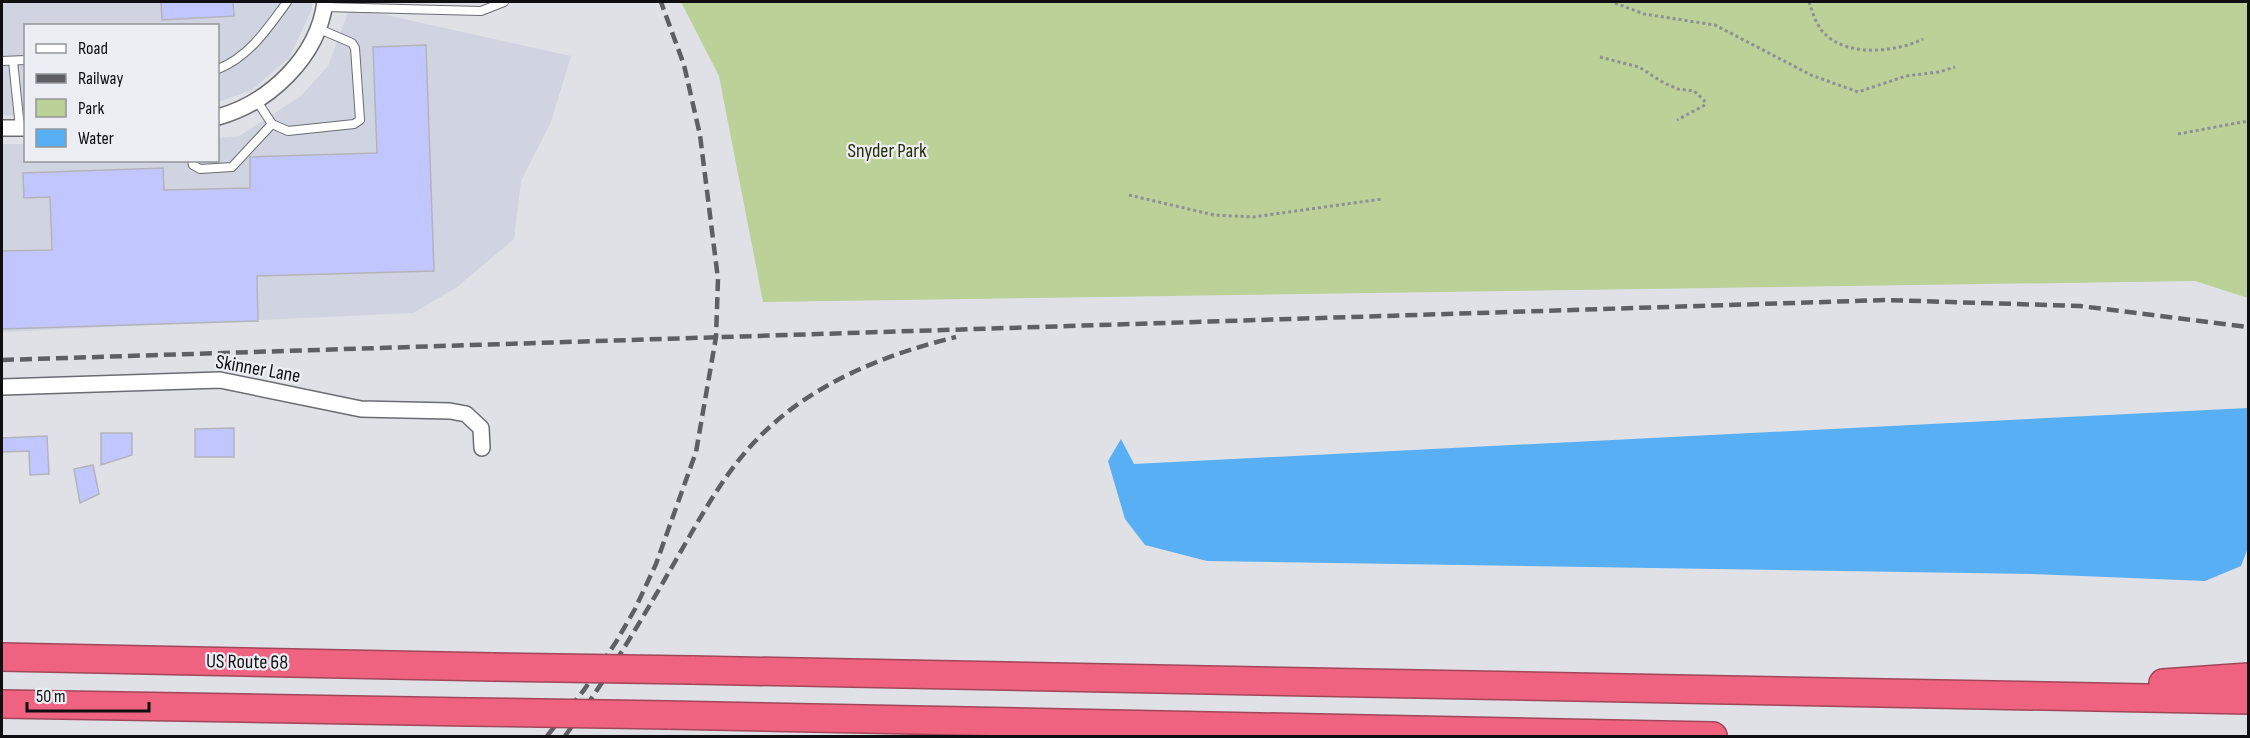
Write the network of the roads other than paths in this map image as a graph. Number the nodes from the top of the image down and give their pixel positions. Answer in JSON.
{"nodes":[{"id":1,"x":286,"y":2,"type":"edge"},
{"id":2,"x":504,"y":2,"type":"edge"},
{"id":3,"x":324,"y":4,"type":"edge"},
{"id":4,"x":317,"y":28,"type":"junction"},
{"id":5,"x":24,"y":60,"type":"edge"},
{"id":6,"x":2,"y":61,"type":"edge"},
{"id":7,"x":13,"y":61,"type":"junction"},
{"id":8,"x":219,"y":69,"type":"edge"},
{"id":9,"x":257,"y":101,"type":"junction"},
{"id":10,"x":219,"y":117,"type":"edge"},
{"id":11,"x":272,"y":124,"type":"junction"},
{"id":12,"x":2,"y":128,"type":"edge"},
{"id":13,"x":23,"y":128,"type":"edge"},
{"id":14,"x":192,"y":162,"type":"edge"},
{"id":15,"x":2,"y":387,"type":"edge"},
{"id":16,"x":482,"y":448,"type":"dead end"},
{"id":17,"x":2,"y":657,"type":"edge"},
{"id":18,"x":2248,"y":677,"type":"edge"},
{"id":19,"x":1982,"y":695,"type":"junction"},
{"id":20,"x":2248,"y":700,"type":"edge"},
{"id":21,"x":2,"y":704,"type":"edge"},
{"id":22,"x":1713,"y":736,"type":"edge"}],
"edges":[{"from":1,"to":8,"type":"lane"},
{"from":2,"to":3,"type":"lane"},
{"from":3,"to":4,"type":"street"},
{"from":4,"to":9,"type":"street"},
{"from":4,"to":11,"type":"lane"},
{"from":5,"to":7,"type":"lane"},
{"from":6,"to":7,"type":"lane"},
{"from":7,"to":13,"type":"lane"},
{"from":9,"to":10,"type":"street"},
{"from":9,"to":11,"type":"lane"},
{"from":11,"to":14,"type":"lane"},
{"from":12,"to":13,"type":"street"},
{"from":15,"to":16,"type":"street","name":"Skinner Lane"},
{"from":17,"to":19,"type":"highway","name":"US Route 68","bridge":true},
{"from":18,"to":19,"type":"highway"},
{"from":19,"to":20,"type":"highway"},
{"from":21,"to":22,"type":"highway","bridge":true}]}
